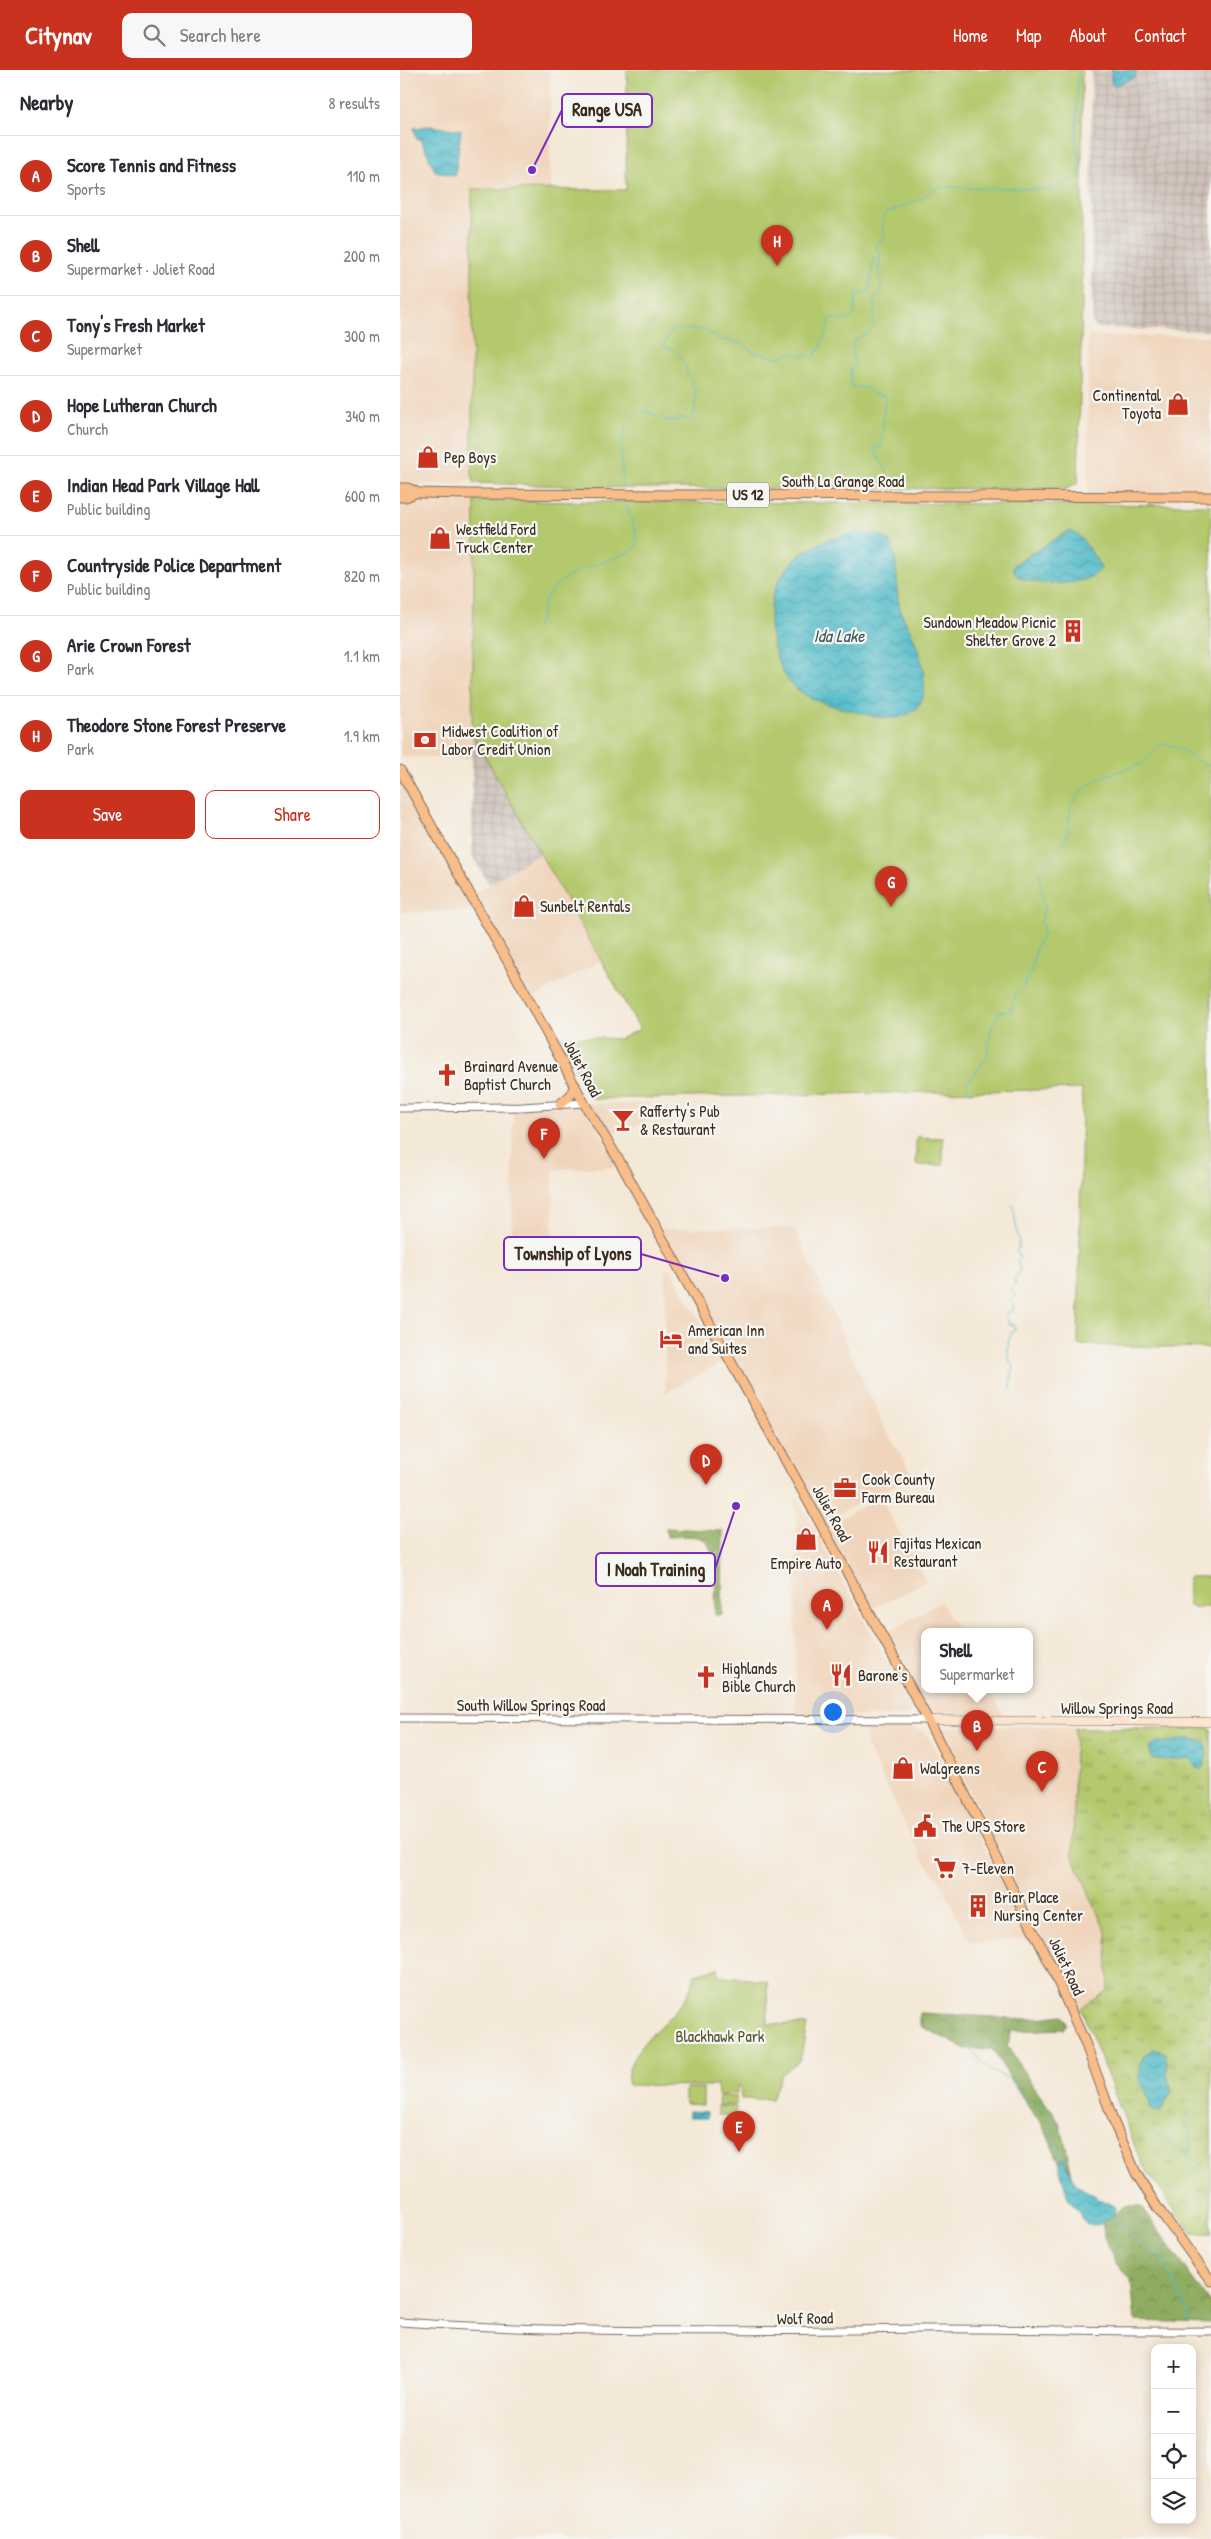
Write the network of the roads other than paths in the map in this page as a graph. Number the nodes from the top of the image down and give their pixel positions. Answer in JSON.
{"nodes":[{"id":1,"x":400,"y":488,"type":"edge"},
{"id":2,"x":415,"y":493,"type":"junction"},
{"id":3,"x":400,"y":497,"type":"edge"},
{"id":4,"x":1211,"y":497,"type":"edge"},
{"id":5,"x":400,"y":770,"type":"edge"},
{"id":6,"x":575,"y":1086,"type":"junction"},
{"id":7,"x":584,"y":1102,"type":"junction"},
{"id":8,"x":560,"y":1104,"type":"junction"},
{"id":9,"x":400,"y":1108,"type":"edge"},
{"id":10,"x":400,"y":1718,"type":"edge"},
{"id":11,"x":663,"y":1719,"type":"joint"},
{"id":12,"x":928,"y":1720,"type":"junction"},
{"id":13,"x":1211,"y":1722,"type":"edge"},
{"id":14,"x":1211,"y":2281,"type":"edge"},
{"id":15,"x":400,"y":2322,"type":"edge"},
{"id":16,"x":1211,"y":2331,"type":"edge"}],
"edges":[{"from":1,"to":2,"type":"main road","name":"South La Grange Road","number":"US 12"},
{"from":2,"to":3,"type":"main road","name":"South La Grange Road","number":"US 12"},
{"from":2,"to":4,"type":"main road","name":"South La Grange Road","number":"US 12"},
{"from":5,"to":6,"type":"main road","name":"Joliet Road"},
{"from":6,"to":7,"type":"main road","name":"Joliet Road"},
{"from":6,"to":8,"type":"main road"},
{"from":7,"to":8,"type":"street"},
{"from":7,"to":12,"type":"main road","name":"Joliet Road"},
{"from":8,"to":9,"type":"street"},
{"from":10,"to":11,"type":"street","name":"South Willow Springs Road"},
{"from":11,"to":12,"type":"street","name":"Willow Springs Road"},
{"from":12,"to":13,"type":"main road","name":"Willow Springs Road"},
{"from":12,"to":14,"type":"main road","name":"Joliet Road"},
{"from":15,"to":16,"type":"street","name":"Wolf Road"}]}
